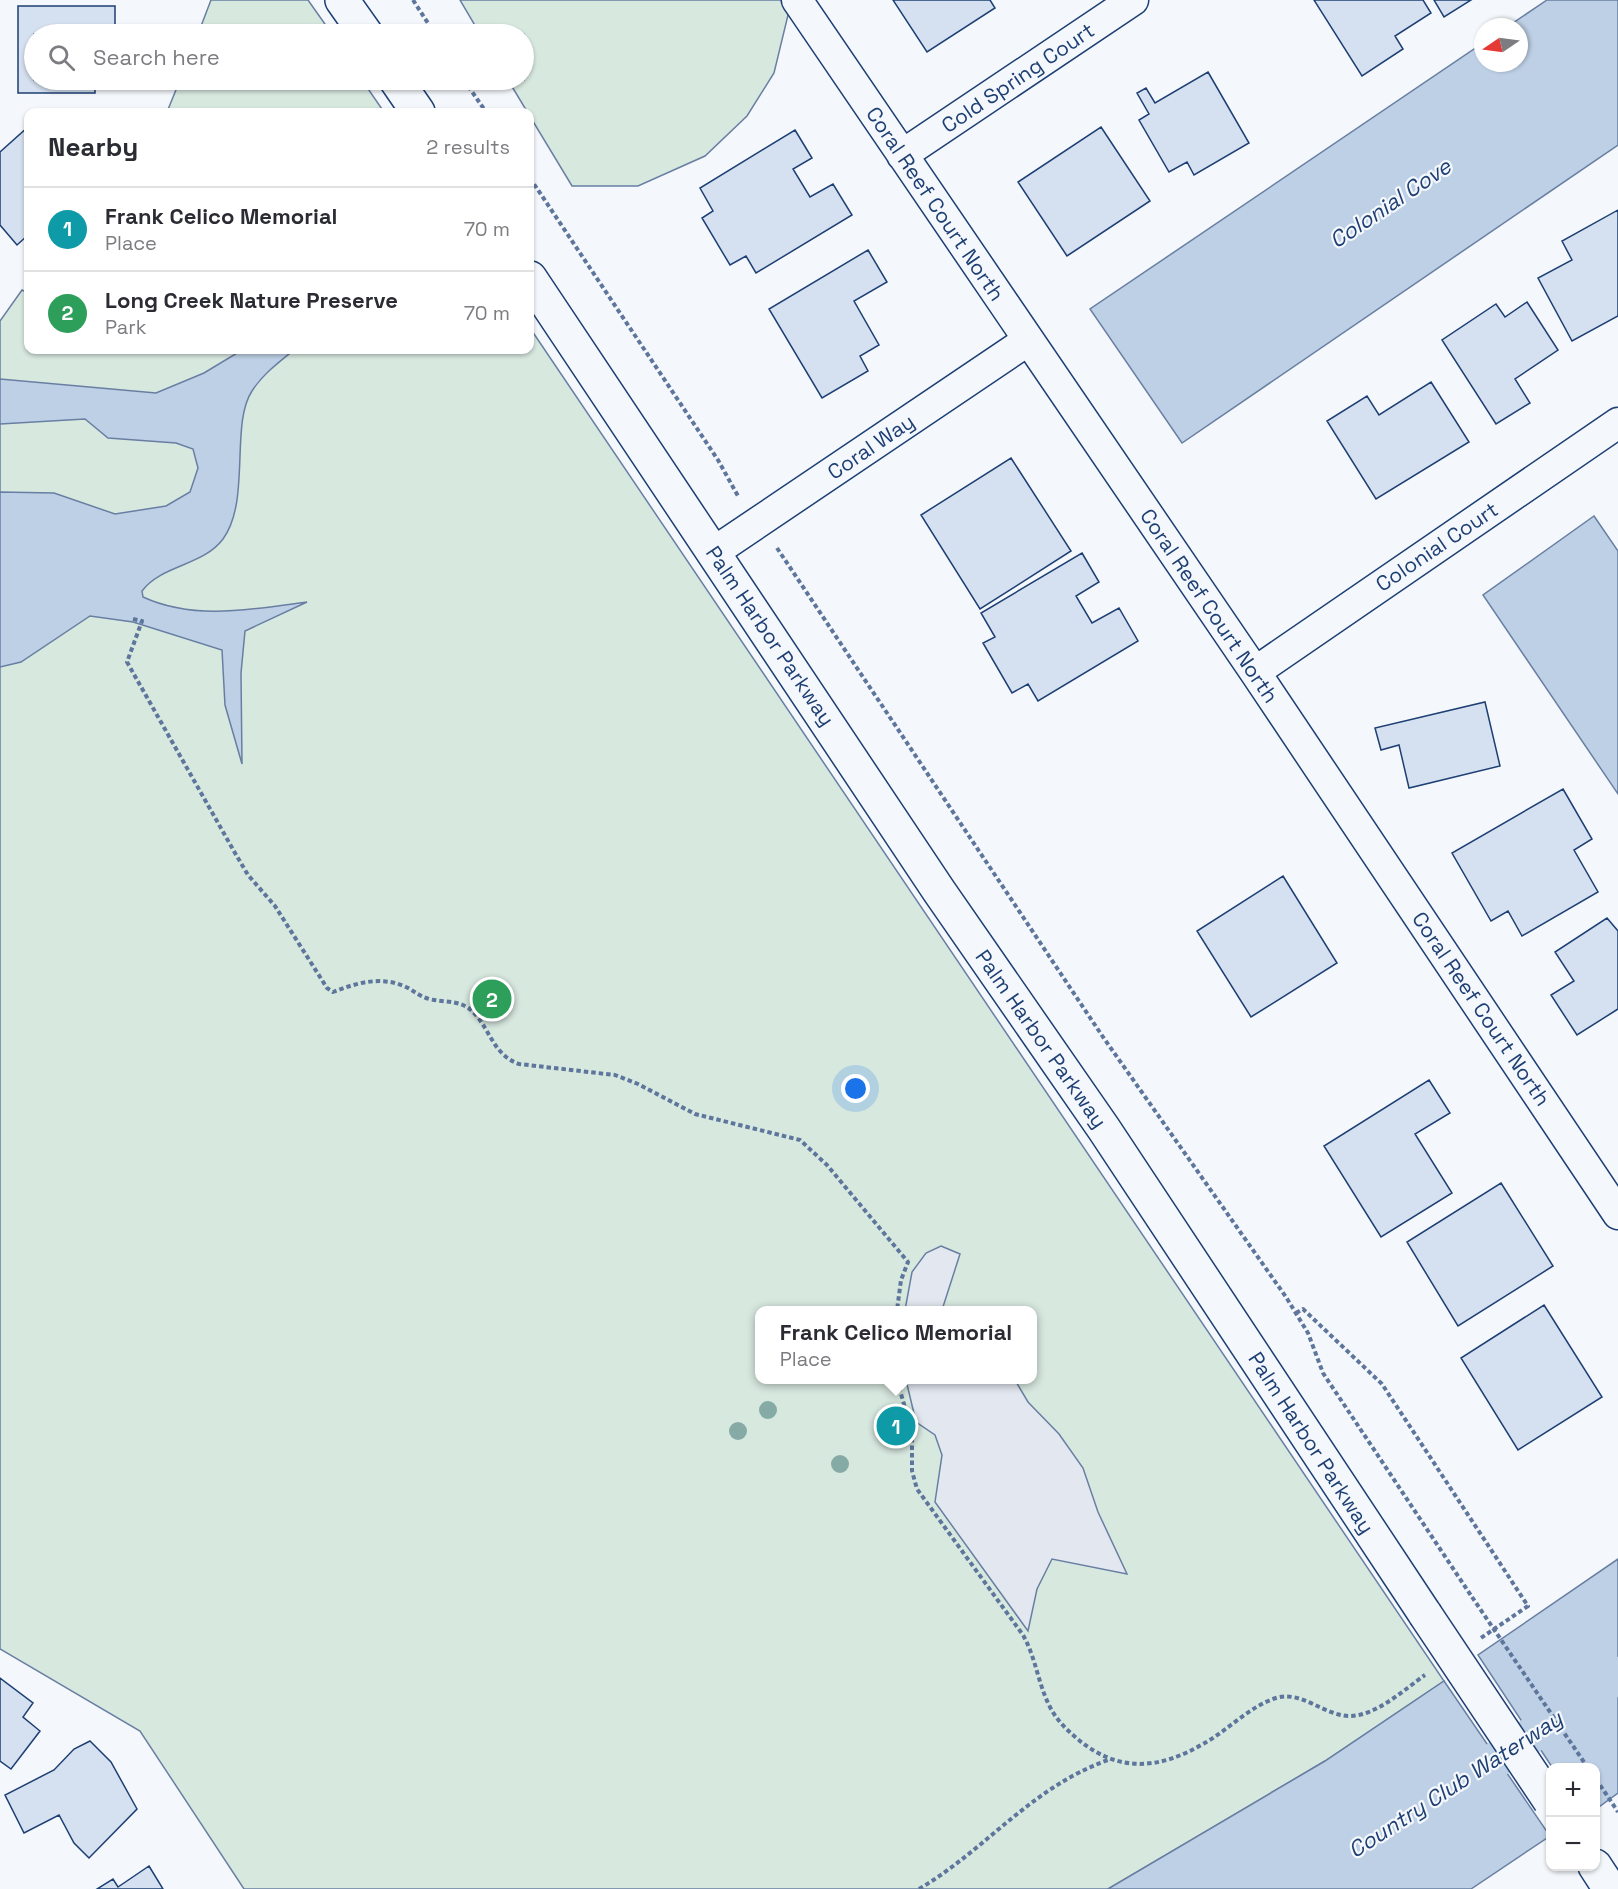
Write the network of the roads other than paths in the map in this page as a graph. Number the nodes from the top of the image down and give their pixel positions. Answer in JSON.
{"nodes":[{"id":1,"x":342,"y":0,"type":"edge"},
{"id":2,"x":797,"y":0,"type":"edge"},
{"id":3,"x":1133,"y":0,"type":"edge"},
{"id":4,"x":359,"y":24,"type":"edge"},
{"id":5,"x":403,"y":90,"type":"edge"},
{"id":6,"x":415,"y":108,"type":"edge"},
{"id":7,"x":902,"y":155,"type":"junction"},
{"id":8,"x":534,"y":284,"type":"edge"},
{"id":9,"x":1028,"y":341,"type":"junction"},
{"id":10,"x":1618,"y":423,"type":"edge"},
{"id":11,"x":714,"y":552,"type":"junction"},
{"id":12,"x":1255,"y":672,"type":"junction"},
{"id":13,"x":1618,"y":1214,"type":"edge"},
{"id":14,"x":1546,"y":1794,"type":"edge"}],
"edges":[{"from":1,"to":4,"type":"street"},
{"from":2,"to":7,"type":"street","name":"Coral Reef Court North"},
{"from":3,"to":7,"type":"street","name":"Cold Spring Court"},
{"from":5,"to":6,"type":"street"},
{"from":7,"to":9,"type":"street","name":"Coral Reef Court North"},
{"from":8,"to":11,"type":"street","name":"Palm Harbor Parkway"},
{"from":9,"to":11,"type":"street","name":"Coral Way"},
{"from":9,"to":12,"type":"street","name":"Coral Reef Court North"},
{"from":10,"to":12,"type":"street","name":"Colonial Court"},
{"from":11,"to":14,"type":"street","name":"Palm Harbor Parkway","bridge":true},
{"from":12,"to":13,"type":"street","name":"Coral Reef Court North"}]}
